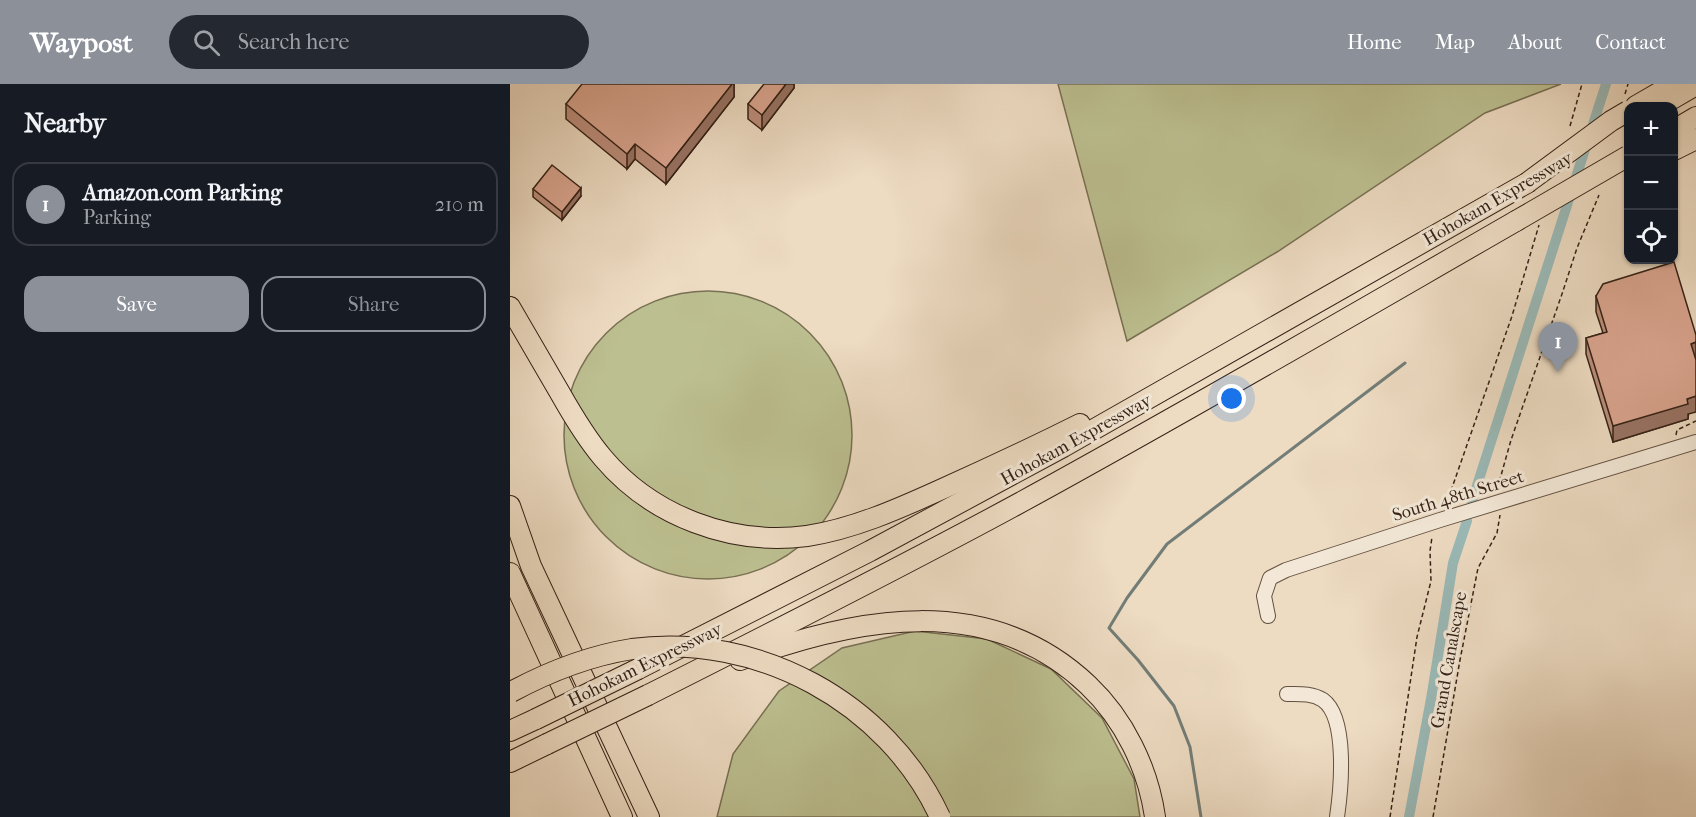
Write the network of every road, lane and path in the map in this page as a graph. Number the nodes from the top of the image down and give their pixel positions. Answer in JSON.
{"nodes":[{"id":1,"x":1582,"y":84,"type":"edge"},
{"id":2,"x":1628,"y":84,"type":"edge"},
{"id":3,"x":1674,"y":84,"type":"edge"},
{"id":4,"x":1696,"y":85,"type":"edge"},
{"id":5,"x":1630,"y":102,"type":"edge"},
{"id":6,"x":1636,"y":102,"type":"edge"},
{"id":7,"x":1666,"y":102,"type":"edge"},
{"id":8,"x":1624,"y":110,"type":"edge"},
{"id":9,"x":1696,"y":117,"type":"edge"},
{"id":10,"x":1570,"y":126,"type":"dead end"},
{"id":11,"x":1624,"y":127,"type":"edge"},
{"id":12,"x":1678,"y":128,"type":"edge"},
{"id":13,"x":1696,"y":139,"type":"edge"},
{"id":14,"x":1678,"y":148,"type":"edge"},
{"id":15,"x":1624,"y":159,"type":"edge"},
{"id":16,"x":1624,"y":174,"type":"edge"},
{"id":17,"x":1527,"y":183,"type":"junction"},
{"id":18,"x":1599,"y":195,"type":"dead end"},
{"id":19,"x":1516,"y":221,"type":"junction"},
{"id":20,"x":1540,"y":221,"type":"dead end"},
{"id":21,"x":510,"y":307,"type":"edge"},
{"id":22,"x":1255,"y":340,"type":"junction"},
{"id":23,"x":1696,"y":421,"type":"edge"},
{"id":24,"x":1676,"y":435,"type":"dead end"},
{"id":25,"x":1696,"y":442,"type":"edge"},
{"id":26,"x":1499,"y":502,"type":"junction"},
{"id":27,"x":510,"y":506,"type":"edge"},
{"id":28,"x":1440,"y":520,"type":"junction"},
{"id":29,"x":510,"y":573,"type":"edge"},
{"id":30,"x":1268,"y":616,"type":"dead end"},
{"id":31,"x":587,"y":686,"type":"junction"},
{"id":32,"x":511,"y":692,"type":"edge"},
{"id":33,"x":1287,"y":694,"type":"dead end"},
{"id":34,"x":648,"y":695,"type":"junction"},
{"id":35,"x":510,"y":731,"type":"edge"},
{"id":36,"x":510,"y":762,"type":"edge"},
{"id":37,"x":622,"y":817,"type":"edge"},
{"id":38,"x":649,"y":817,"type":"edge"},
{"id":39,"x":660,"y":817,"type":"edge"},
{"id":40,"x":940,"y":817,"type":"edge"},
{"id":41,"x":1155,"y":817,"type":"edge"},
{"id":42,"x":1337,"y":817,"type":"edge"},
{"id":43,"x":1390,"y":817,"type":"edge"},
{"id":44,"x":1433,"y":817,"type":"edge"}],
"edges":[{"from":1,"to":10,"type":"path"},
{"from":2,"to":5,"type":"path"},
{"from":3,"to":6,"type":"highway"},
{"from":4,"to":7,"type":"highway"},
{"from":8,"to":17,"type":"highway","bridge":true},
{"from":9,"to":12,"type":"highway"},
{"from":11,"to":17,"type":"highway","name":"Hohokam Expressway","bridge":true},
{"from":13,"to":14,"type":"highway"},
{"from":15,"to":19,"type":"highway","name":"Hohokam Expressway","bridge":true},
{"from":16,"to":19,"type":"highway","bridge":true},
{"from":17,"to":22,"type":"highway","name":"Hohokam Expressway"},
{"from":18,"to":26,"type":"path","name":"Grand Canalscape"},
{"from":19,"to":34,"type":"highway","name":"Hohokam Expressway"},
{"from":20,"to":28,"type":"path"},
{"from":21,"to":22,"type":"highway"},
{"from":22,"to":35,"type":"highway","name":"Hohokam Expressway","bridge":true},
{"from":23,"to":24,"type":"path"},
{"from":25,"to":26,"type":"street","name":"South 48th Street"},
{"from":26,"to":28,"type":"street","name":"South 48th Street"},
{"from":26,"to":44,"type":"path","name":"Grand Canalscape"},
{"from":27,"to":31,"type":"highway"},
{"from":28,"to":30,"type":"street","name":"South 48th Street"},
{"from":28,"to":43,"type":"path"},
{"from":29,"to":37,"type":"highway"},
{"from":31,"to":38,"type":"highway"},
{"from":31,"to":39,"type":"highway"},
{"from":32,"to":40,"type":"highway","bridge":true},
{"from":33,"to":42,"type":"street"},
{"from":34,"to":36,"type":"highway","name":"Hohokam Expressway","bridge":true},
{"from":34,"to":41,"type":"highway"}]}
